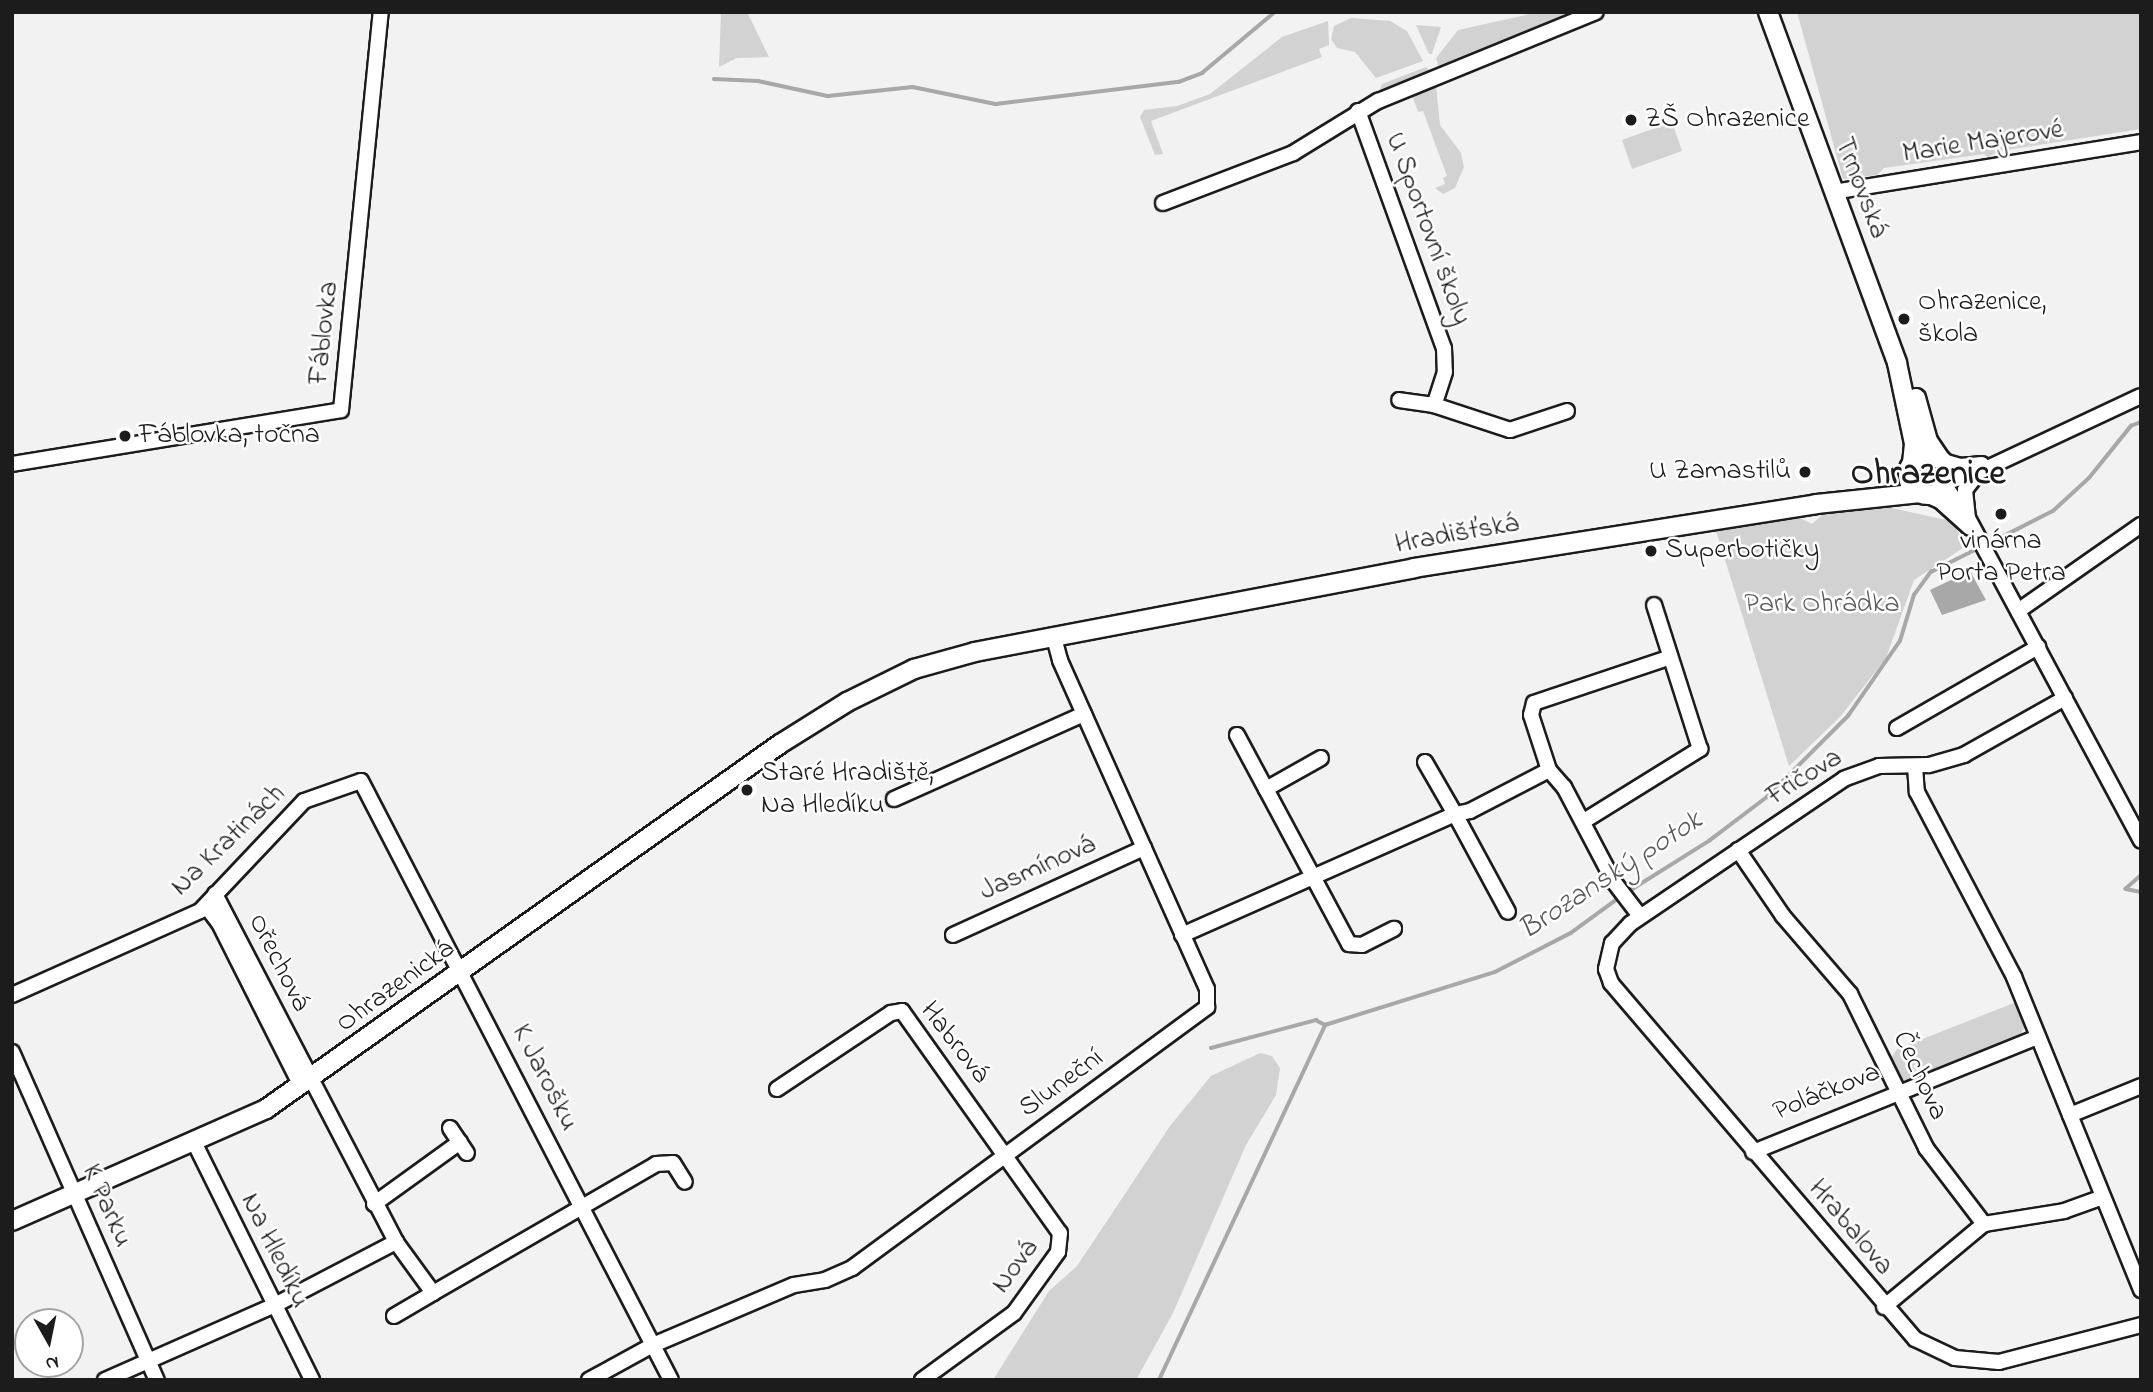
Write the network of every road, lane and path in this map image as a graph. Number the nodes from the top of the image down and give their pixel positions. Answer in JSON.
{"nodes":[{"id":1,"x":381,"y":12,"type":"edge"},
{"id":2,"x":1596,"y":12,"type":"edge"},
{"id":3,"x":1768,"y":12,"type":"edge"},
{"id":4,"x":1358,"y":111,"type":"junction"},
{"id":5,"x":2141,"y":142,"type":"edge"},
{"id":6,"x":1833,"y":192,"type":"junction"},
{"id":7,"x":1163,"y":203,"type":"dead end"},
{"id":8,"x":1890,"y":342,"type":"junction"},
{"id":9,"x":2141,"y":396,"type":"edge"},
{"id":10,"x":1399,"y":400,"type":"dead end"},
{"id":11,"x":1434,"y":405,"type":"junction"},
{"id":12,"x":1567,"y":411,"type":"dead end"},
{"id":13,"x":2007,"y":457,"type":"junction"},
{"id":14,"x":1942,"y":460,"type":"junction"},
{"id":15,"x":12,"y":464,"type":"edge"},
{"id":16,"x":1911,"y":465,"type":"junction"},
{"id":17,"x":1979,"y":472,"type":"junction"},
{"id":18,"x":1946,"y":483,"type":"junction"},
{"id":19,"x":1922,"y":494,"type":"junction"},
{"id":20,"x":1816,"y":504,"type":"junction"},
{"id":21,"x":2141,"y":525,"type":"edge"},
{"id":22,"x":1975,"y":532,"type":"junction"},
{"id":23,"x":1654,"y":604,"type":"dead end"},
{"id":24,"x":2018,"y":611,"type":"junction"},
{"id":25,"x":1054,"y":637,"type":"junction"},
{"id":26,"x":2038,"y":647,"type":"junction"},
{"id":27,"x":1668,"y":658,"type":"junction"},
{"id":28,"x":2065,"y":698,"type":"junction"},
{"id":29,"x":1084,"y":714,"type":"junction"},
{"id":30,"x":1897,"y":729,"type":"dead end"},
{"id":31,"x":1237,"y":735,"type":"dead end"},
{"id":32,"x":1321,"y":758,"type":"dead end"},
{"id":33,"x":1426,"y":762,"type":"dead end"},
{"id":34,"x":1915,"y":766,"type":"junction"},
{"id":35,"x":1549,"y":771,"type":"junction"},
{"id":36,"x":1266,"y":789,"type":"junction"},
{"id":37,"x":894,"y":799,"type":"dead end"},
{"id":38,"x":1455,"y":814,"type":"junction"},
{"id":39,"x":1584,"y":821,"type":"junction"},
{"id":40,"x":2141,"y":841,"type":"edge"},
{"id":41,"x":1144,"y":848,"type":"junction"},
{"id":42,"x":1738,"y":850,"type":"junction"},
{"id":43,"x":1313,"y":874,"type":"junction"},
{"id":44,"x":215,"y":894,"type":"junction"},
{"id":45,"x":206,"y":906,"type":"junction"},
{"id":46,"x":1507,"y":912,"type":"dead end"},
{"id":47,"x":1640,"y":916,"type":"junction"},
{"id":48,"x":1394,"y":929,"type":"dead end"},
{"id":49,"x":953,"y":934,"type":"dead end"},
{"id":50,"x":1182,"y":935,"type":"junction"},
{"id":51,"x":1606,"y":962,"type":"joint"},
{"id":52,"x":461,"y":972,"type":"junction"},
{"id":53,"x":12,"y":995,"type":"edge"},
{"id":54,"x":2038,"y":1037,"type":"junction"},
{"id":55,"x":12,"y":1052,"type":"edge"},
{"id":56,"x":306,"y":1083,"type":"junction"},
{"id":57,"x":2141,"y":1086,"type":"edge"},
{"id":58,"x":777,"y":1089,"type":"dead end"},
{"id":59,"x":1897,"y":1091,"type":"junction"},
{"id":60,"x":2070,"y":1115,"type":"junction"},
{"id":61,"x":450,"y":1128,"type":"dead end"},
{"id":62,"x":194,"y":1142,"type":"junction"},
{"id":63,"x":1753,"y":1152,"type":"junction"},
{"id":64,"x":1007,"y":1154,"type":"junction"},
{"id":65,"x":685,"y":1182,"type":"dead end"},
{"id":66,"x":73,"y":1195,"type":"junction"},
{"id":67,"x":2103,"y":1197,"type":"junction"},
{"id":68,"x":374,"y":1204,"type":"junction"},
{"id":69,"x":582,"y":1206,"type":"junction"},
{"id":70,"x":12,"y":1221,"type":"edge"},
{"id":71,"x":1984,"y":1224,"type":"junction"},
{"id":72,"x":396,"y":1242,"type":"junction"},
{"id":73,"x":2141,"y":1290,"type":"edge"},
{"id":74,"x":433,"y":1293,"type":"junction"},
{"id":75,"x":273,"y":1306,"type":"junction"},
{"id":76,"x":1884,"y":1307,"type":"junction"},
{"id":77,"x":394,"y":1316,"type":"dead end"},
{"id":78,"x":2141,"y":1325,"type":"edge"},
{"id":79,"x":653,"y":1345,"type":"junction"},
{"id":80,"x":149,"y":1361,"type":"junction"},
{"id":81,"x":105,"y":1380,"type":"edge"},
{"id":82,"x":157,"y":1380,"type":"edge"},
{"id":83,"x":312,"y":1380,"type":"edge"},
{"id":84,"x":589,"y":1380,"type":"edge"},
{"id":85,"x":671,"y":1380,"type":"edge"},
{"id":86,"x":922,"y":1380,"type":"edge"}],
"edges":[{"from":1,"to":15,"type":"street","name":"Fáblovka"},
{"from":2,"to":4,"type":"street","name":"U Sportovní školy"},
{"from":3,"to":6,"type":"street","name":"Trnovská"},
{"from":4,"to":7,"type":"street","name":"U Sportovní školy"},
{"from":4,"to":11,"type":"street","name":"U Sportovní školy"},
{"from":5,"to":6,"type":"street","name":"Marie Majerové"},
{"from":6,"to":8,"type":"street","name":"Trnovská"},
{"from":8,"to":14,"type":"street","name":"Trnovská"},
{"from":8,"to":16,"type":"street","name":"Trnovská"},
{"from":9,"to":13,"type":"street"},
{"from":10,"to":11,"type":"street"},
{"from":11,"to":12,"type":"street"},
{"from":13,"to":14,"type":"street"},
{"from":13,"to":17,"type":"street"},
{"from":14,"to":16,"type":"street"},
{"from":14,"to":18,"type":"street"},
{"from":16,"to":19,"type":"street"},
{"from":16,"to":20,"type":"street","name":"Hradišťská"},
{"from":17,"to":18,"type":"street"},
{"from":17,"to":22,"type":"street"},
{"from":18,"to":19,"type":"street"},
{"from":18,"to":22,"type":"street"},
{"from":19,"to":20,"type":"street","name":"Hradišťská"},
{"from":19,"to":22,"type":"street"},
{"from":20,"to":25,"type":"street","name":"Hradišťská"},
{"from":21,"to":24,"type":"street"},
{"from":22,"to":24,"type":"street"},
{"from":23,"to":27,"type":"street"},
{"from":24,"to":26,"type":"street"},
{"from":25,"to":29,"type":"street","name":"Sluneční"},
{"from":25,"to":52,"type":"street","name":"Ohrazenická"},
{"from":26,"to":28,"type":"street"},
{"from":26,"to":30,"type":"street"},
{"from":27,"to":35,"type":"street"},
{"from":27,"to":39,"type":"street"},
{"from":28,"to":34,"type":"street","name":"Fričova"},
{"from":28,"to":40,"type":"street"},
{"from":29,"to":37,"type":"street"},
{"from":29,"to":41,"type":"street","name":"Sluneční"},
{"from":31,"to":36,"type":"street"},
{"from":32,"to":36,"type":"street"},
{"from":33,"to":38,"type":"street"},
{"from":34,"to":42,"type":"street","name":"Fričova"},
{"from":34,"to":54,"type":"street"},
{"from":35,"to":38,"type":"street"},
{"from":35,"to":39,"type":"street"},
{"from":36,"to":43,"type":"street"},
{"from":38,"to":43,"type":"street"},
{"from":38,"to":46,"type":"street"},
{"from":39,"to":47,"type":"street"},
{"from":41,"to":49,"type":"street","name":"Jasmínová"},
{"from":41,"to":50,"type":"street","name":"Sluneční"},
{"from":42,"to":47,"type":"street","name":"Fričova"},
{"from":42,"to":59,"type":"street","name":"Čechova"},
{"from":43,"to":48,"type":"street"},
{"from":43,"to":50,"type":"street"},
{"from":44,"to":45,"type":"street","name":"Na Kratinách"},
{"from":44,"to":52,"type":"street","name":"Na Kratinách"},
{"from":44,"to":56,"type":"street","name":"Ořechová"},
{"from":45,"to":53,"type":"street","name":"Na Kratinách"},
{"from":45,"to":56,"type":"street","name":"Ořechová"},
{"from":47,"to":51,"type":"street","name":"Fričova"},
{"from":50,"to":64,"type":"street","name":"Sluneční"},
{"from":51,"to":63,"type":"street","name":"Hrabalova"},
{"from":52,"to":56,"type":"street","name":"Ohrazenická"},
{"from":52,"to":69,"type":"street","name":"K Jarošku"},
{"from":54,"to":59,"type":"street","name":"Poláčkova"},
{"from":54,"to":60,"type":"street"},
{"from":55,"to":66,"type":"street","name":"K Parku"},
{"from":56,"to":62,"type":"street","name":"Ohrazenická"},
{"from":56,"to":68,"type":"street","name":"Ořechová"},
{"from":57,"to":60,"type":"street"},
{"from":58,"to":64,"type":"street","name":"Habrová"},
{"from":59,"to":63,"type":"street","name":"Poláčkova"},
{"from":59,"to":71,"type":"street","name":"Čechova"},
{"from":60,"to":67,"type":"street"},
{"from":61,"to":68,"type":"street"},
{"from":62,"to":66,"type":"street","name":"Ohrazenická"},
{"from":62,"to":75,"type":"street","name":"Na Hledíku"},
{"from":63,"to":76,"type":"street","name":"Hrabalova"},
{"from":64,"to":79,"type":"street","name":"Sluneční"},
{"from":64,"to":86,"type":"street","name":"Nová"},
{"from":65,"to":69,"type":"street"},
{"from":66,"to":70,"type":"street","name":"Ohrazenická"},
{"from":66,"to":80,"type":"street","name":"K Parku"},
{"from":67,"to":71,"type":"street"},
{"from":67,"to":73,"type":"street"},
{"from":68,"to":72,"type":"street","name":"Ořechová"},
{"from":69,"to":74,"type":"street"},
{"from":69,"to":79,"type":"street","name":"K Jarošku"},
{"from":71,"to":76,"type":"street"},
{"from":72,"to":74,"type":"street","name":"Ořechová"},
{"from":72,"to":75,"type":"street"},
{"from":74,"to":77,"type":"street"},
{"from":75,"to":80,"type":"street"},
{"from":75,"to":83,"type":"street","name":"Na Hledíku"},
{"from":76,"to":78,"type":"street","name":"Hrabalova"},
{"from":79,"to":84,"type":"street","name":"Sluneční"},
{"from":79,"to":85,"type":"street","name":"K Jarošku"},
{"from":80,"to":81,"type":"street"},
{"from":80,"to":82,"type":"street","name":"K Parku"}]}
